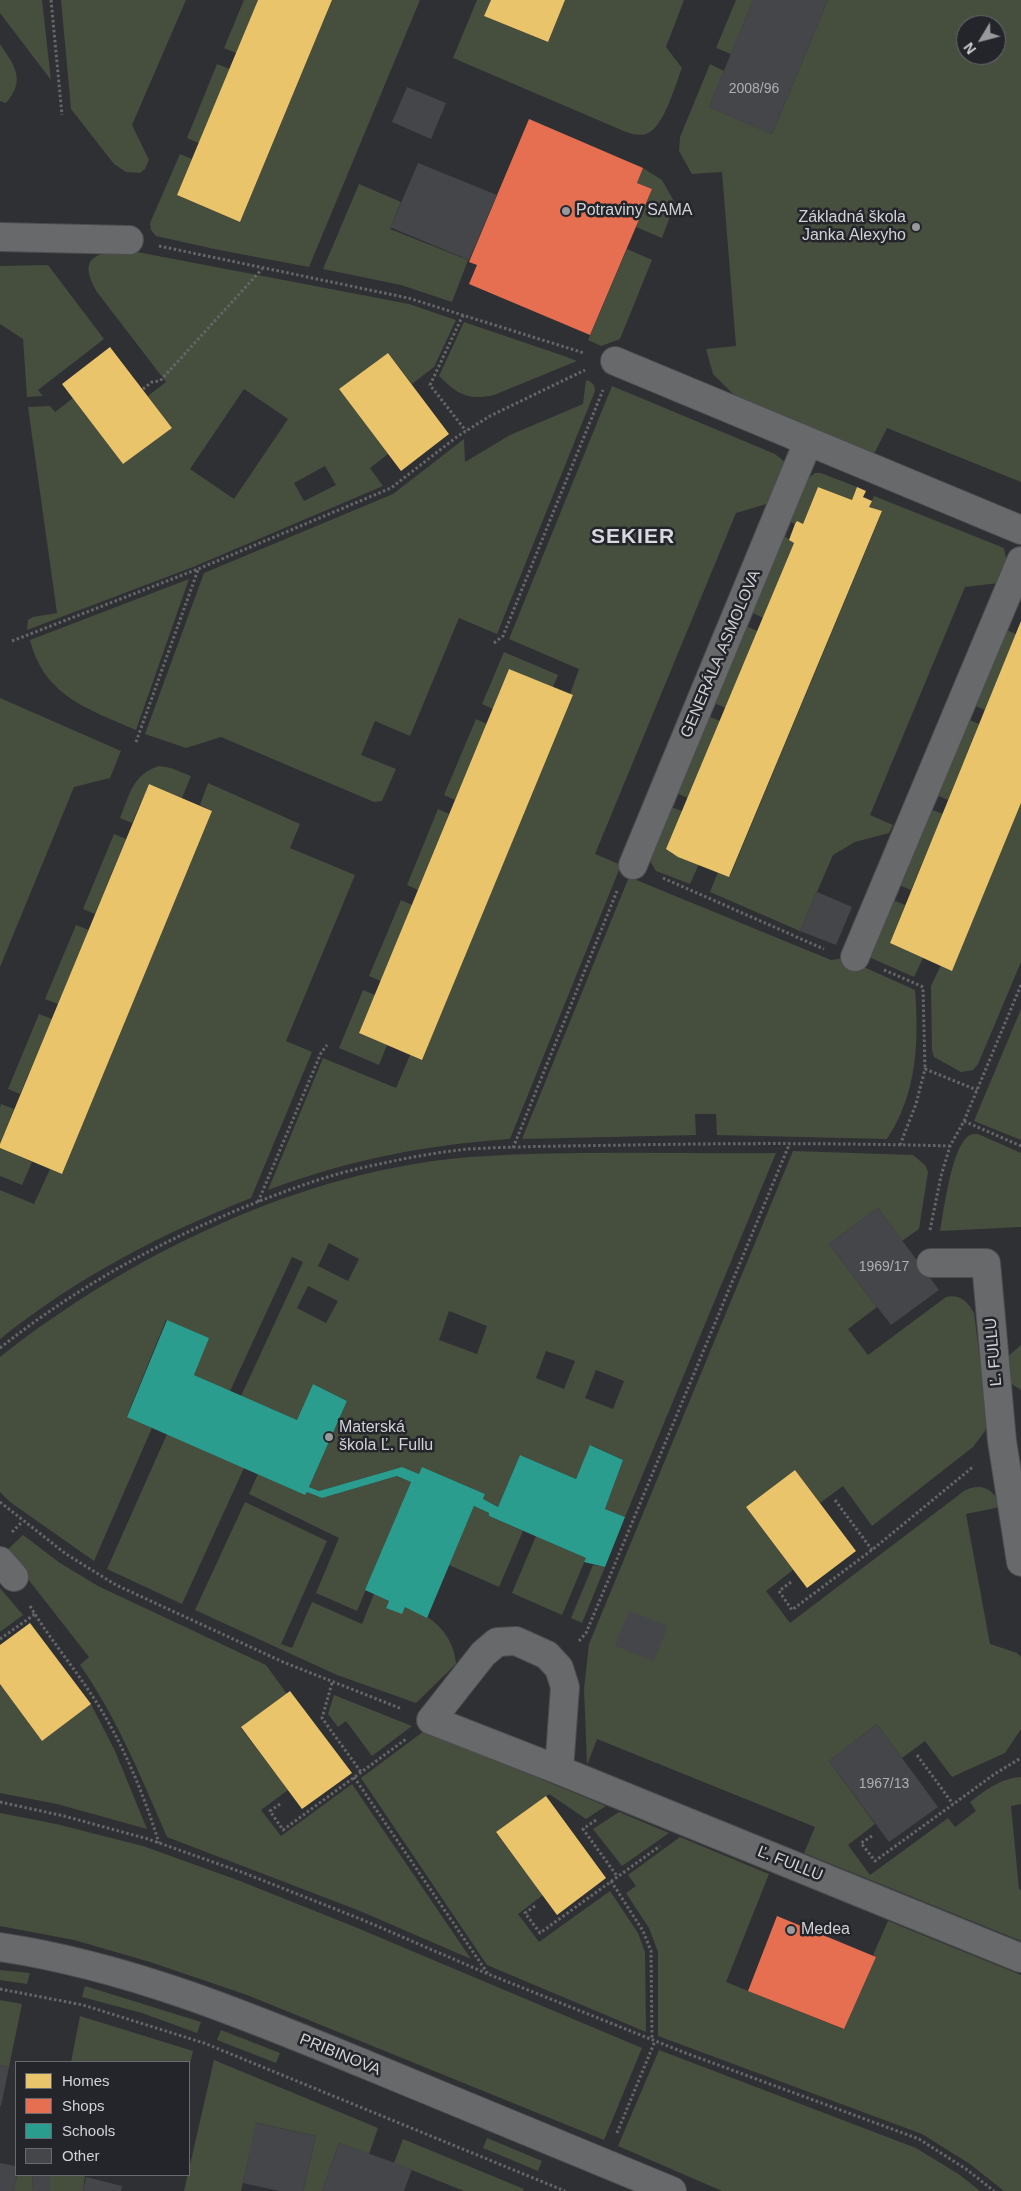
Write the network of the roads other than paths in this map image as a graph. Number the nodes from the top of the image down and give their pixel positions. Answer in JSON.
{"nodes":[{"id":1,"x":0,"y":237,"type":"edge"},
{"id":2,"x":129,"y":240,"type":"road end"},
{"id":3,"x":612,"y":360,"type":"road end"},
{"id":4,"x":808,"y":442,"type":"junction"},
{"id":5,"x":1021,"y":530,"type":"edge"},
{"id":6,"x":1021,"y":561,"type":"edge"},
{"id":7,"x":633,"y":865,"type":"road end"},
{"id":8,"x":855,"y":957,"type":"road end"},
{"id":9,"x":931,"y":1263,"type":"road end"},
{"id":10,"x":1012,"y":1433,"type":"edge"},
{"id":11,"x":1021,"y":1562,"type":"edge"},
{"id":12,"x":559,"y":1770,"type":"junction"},
{"id":13,"x":0,"y":1947,"type":"edge"},
{"id":14,"x":1021,"y":1958,"type":"edge"},
{"id":15,"x":672,"y":2191,"type":"edge"}],
"edges":[{"from":1,"to":2,"type":"street"},
{"from":3,"to":4,"type":"street"},
{"from":4,"to":5,"type":"street"},
{"from":4,"to":7,"type":"street","name":"GENERÁLA ASMOLOVA"},
{"from":6,"to":8,"type":"street"},
{"from":9,"to":10,"type":"street","name":"Ľ. FULLU"},
{"from":10,"to":11,"type":"street","name":"Ľ. FULLU"},
{"from":12,"to":12,"type":"street","name":"Ľ. FULLU"},
{"from":12,"to":14,"type":"street","name":"Ľ. FULLU"},
{"from":13,"to":15,"type":"street","name":"PRIBINOVA"}]}
